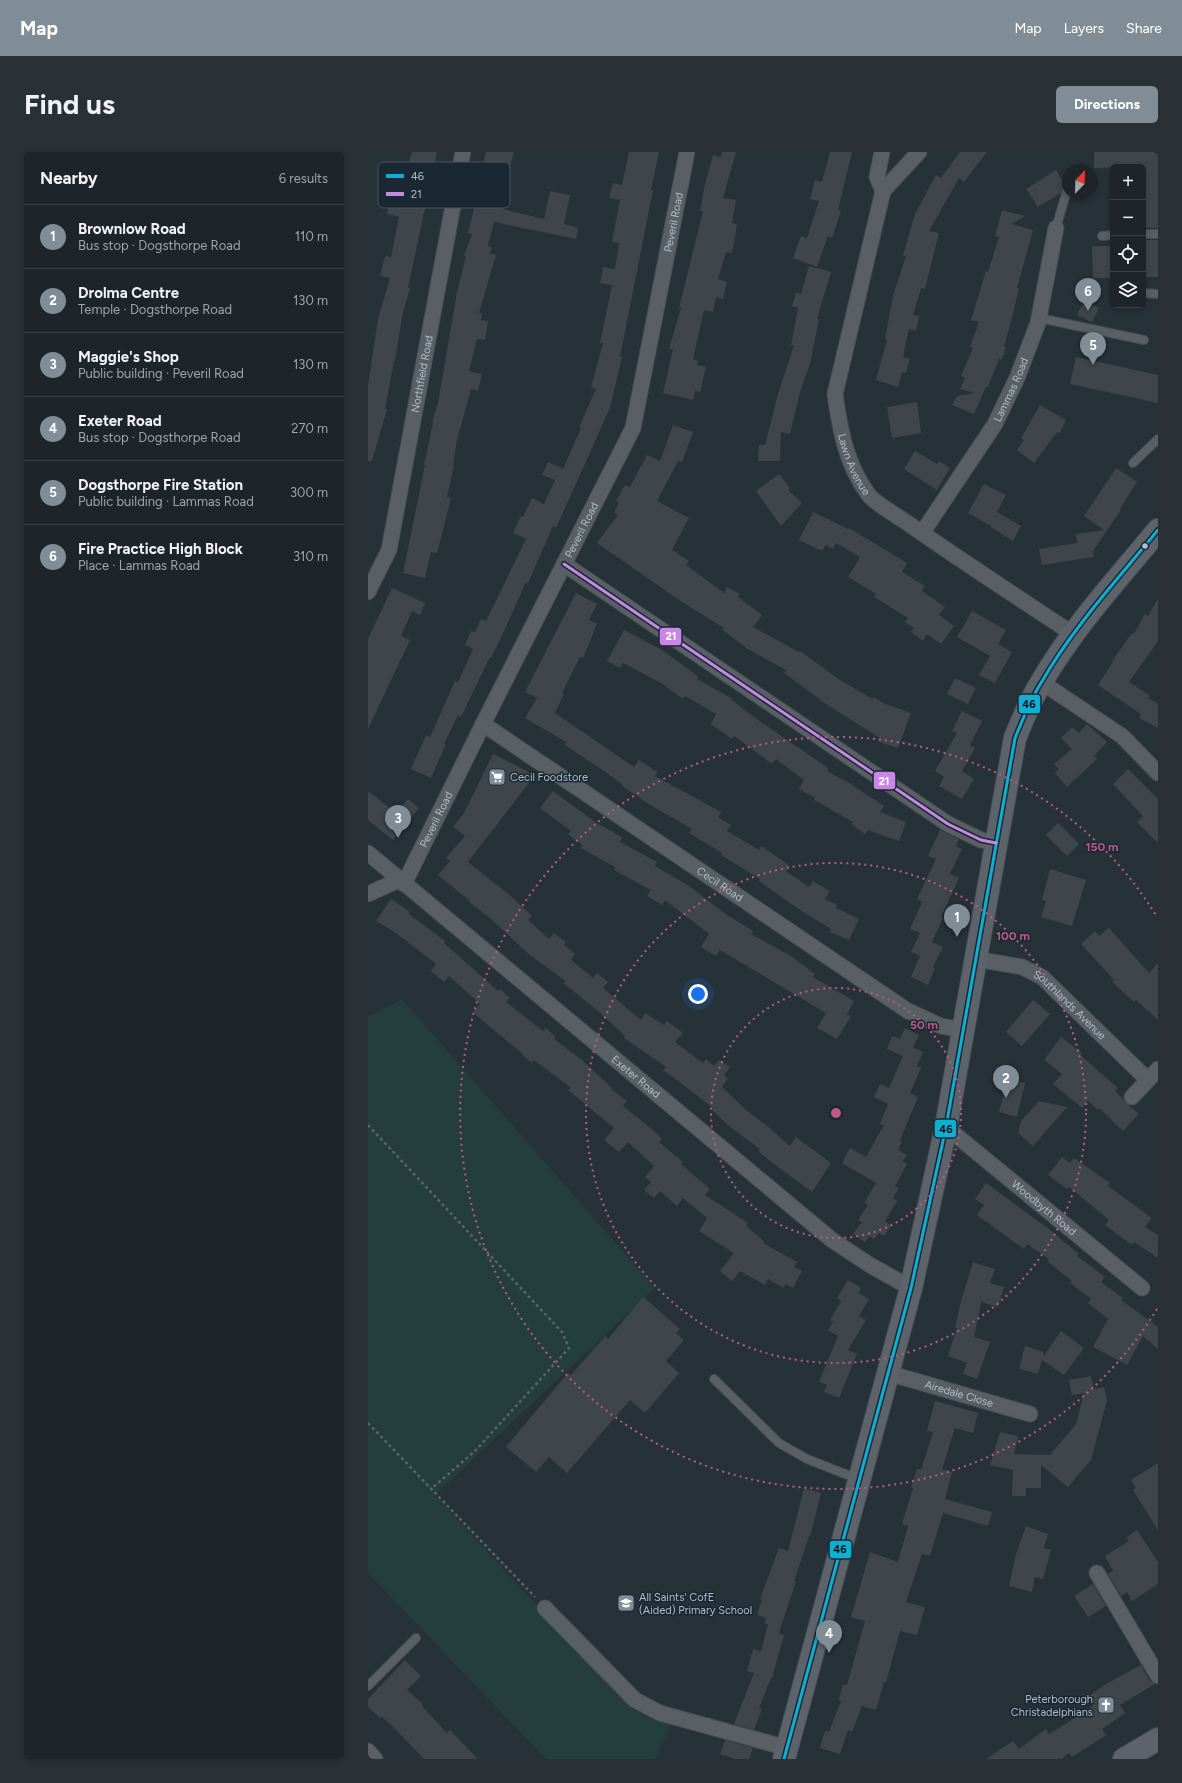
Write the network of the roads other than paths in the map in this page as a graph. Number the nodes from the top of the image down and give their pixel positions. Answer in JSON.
{"nodes":[{"id":1,"x":464,"y":152,"type":"edge"},
{"id":2,"x":687,"y":152,"type":"edge"},
{"id":3,"x":882,"y":152,"type":"edge"},
{"id":4,"x":919,"y":152,"type":"edge"},
{"id":5,"x":462,"y":162,"type":"edge"},
{"id":6,"x":883,"y":191,"type":"junction"},
{"id":7,"x":1064,"y":200,"type":"edge"},
{"id":8,"x":453,"y":208,"type":"edge"},
{"id":9,"x":1056,"y":228,"type":"joint"},
{"id":10,"x":1146,"y":234,"type":"edge"},
{"id":11,"x":1158,"y":234,"type":"edge"},
{"id":12,"x":1110,"y":235,"type":"edge"},
{"id":13,"x":1102,"y":236,"type":"dead end"},
{"id":14,"x":1146,"y":293,"type":"edge"},
{"id":15,"x":1158,"y":294,"type":"edge"},
{"id":16,"x":1039,"y":318,"type":"junction"},
{"id":17,"x":1144,"y":340,"type":"dead end"},
{"id":18,"x":1158,"y":439,"type":"edge"},
{"id":19,"x":1133,"y":463,"type":"dead end"},
{"id":20,"x":1158,"y":530,"type":"edge"},
{"id":21,"x":922,"y":533,"type":"junction"},
{"id":22,"x":564,"y":564,"type":"junction"},
{"id":23,"x":368,"y":592,"type":"edge"},
{"id":24,"x":1073,"y":634,"type":"junction"},
{"id":25,"x":1041,"y":682,"type":"junction"},
{"id":26,"x":483,"y":724,"type":"junction"},
{"id":27,"x":1158,"y":773,"type":"edge"},
{"id":28,"x":996,"y":843,"type":"junction"},
{"id":29,"x":368,"y":853,"type":"edge"},
{"id":30,"x":402,"y":882,"type":"junction"},
{"id":31,"x":368,"y":894,"type":"edge"},
{"id":32,"x":976,"y":959,"type":"junction"},
{"id":33,"x":963,"y":1030,"type":"junction"},
{"id":34,"x":1153,"y":1074,"type":"edge"},
{"id":35,"x":1132,"y":1098,"type":"dead end"},
{"id":36,"x":946,"y":1127,"type":"junction"},
{"id":37,"x":912,"y":1288,"type":"junction"},
{"id":38,"x":1142,"y":1288,"type":"dead end"},
{"id":39,"x":888,"y":1373,"type":"junction"},
{"id":40,"x":714,"y":1379,"type":"dead end"},
{"id":41,"x":1030,"y":1414,"type":"dead end"},
{"id":42,"x":859,"y":1479,"type":"junction"},
{"id":43,"x":1097,"y":1573,"type":"dead end"},
{"id":44,"x":545,"y":1608,"type":"road end"},
{"id":45,"x":416,"y":1638,"type":"dead end"},
{"id":46,"x":1158,"y":1676,"type":"edge"},
{"id":47,"x":368,"y":1686,"type":"edge"},
{"id":48,"x":1158,"y":1738,"type":"edge"},
{"id":49,"x":368,"y":1751,"type":"edge"},
{"id":50,"x":786,"y":1754,"type":"edge"},
{"id":51,"x":375,"y":1759,"type":"edge"},
{"id":52,"x":1126,"y":1759,"type":"edge"}],
"edges":[{"from":1,"to":5,"type":"street","name":"Northfield Road"},
{"from":2,"to":22,"type":"street","name":"Peveril Road"},
{"from":3,"to":6,"type":"street","name":"Lawn Avenue"},
{"from":4,"to":6,"type":"street","name":"Lawn Avenue"},
{"from":6,"to":21,"type":"street","name":"Lawn Avenue"},
{"from":7,"to":9,"type":"lane"},
{"from":8,"to":23,"type":"street","name":"Northfield Road"},
{"from":9,"to":16,"type":"street","name":"Lammas Road"},
{"from":10,"to":11,"type":"lane"},
{"from":12,"to":13,"type":"lane"},
{"from":14,"to":15,"type":"lane"},
{"from":16,"to":17,"type":"lane"},
{"from":16,"to":21,"type":"street","name":"Lammas Road"},
{"from":18,"to":19,"type":"lane"},
{"from":20,"to":24,"type":"street"},
{"from":21,"to":24,"type":"street","name":"Lawn Avenue"},
{"from":22,"to":26,"type":"street","name":"Peveril Road"},
{"from":22,"to":28,"type":"street"},
{"from":24,"to":25,"type":"street"},
{"from":25,"to":27,"type":"street"},
{"from":25,"to":28,"type":"street"},
{"from":26,"to":30,"type":"street","name":"Peveril Road"},
{"from":26,"to":33,"type":"street","name":"Cecil Road"},
{"from":28,"to":32,"type":"street"},
{"from":29,"to":30,"type":"street","name":"Exeter Road"},
{"from":30,"to":31,"type":"street"},
{"from":30,"to":37,"type":"street","name":"Exeter Road"},
{"from":32,"to":33,"type":"street"},
{"from":32,"to":34,"type":"street","name":"Southlands Avenue"},
{"from":33,"to":36,"type":"street"},
{"from":34,"to":35,"type":"street","name":"Southlands Avenue"},
{"from":36,"to":37,"type":"street"},
{"from":36,"to":38,"type":"street","name":"Woodbyth Road"},
{"from":37,"to":39,"type":"street"},
{"from":39,"to":41,"type":"street","name":"Airedale Close"},
{"from":39,"to":42,"type":"street"},
{"from":40,"to":42,"type":"lane"},
{"from":42,"to":50,"type":"street"},
{"from":43,"to":46,"type":"street"},
{"from":44,"to":50,"type":"street"},
{"from":45,"to":47,"type":"lane"},
{"from":48,"to":52,"type":"street"},
{"from":49,"to":51,"type":"street"}]}
